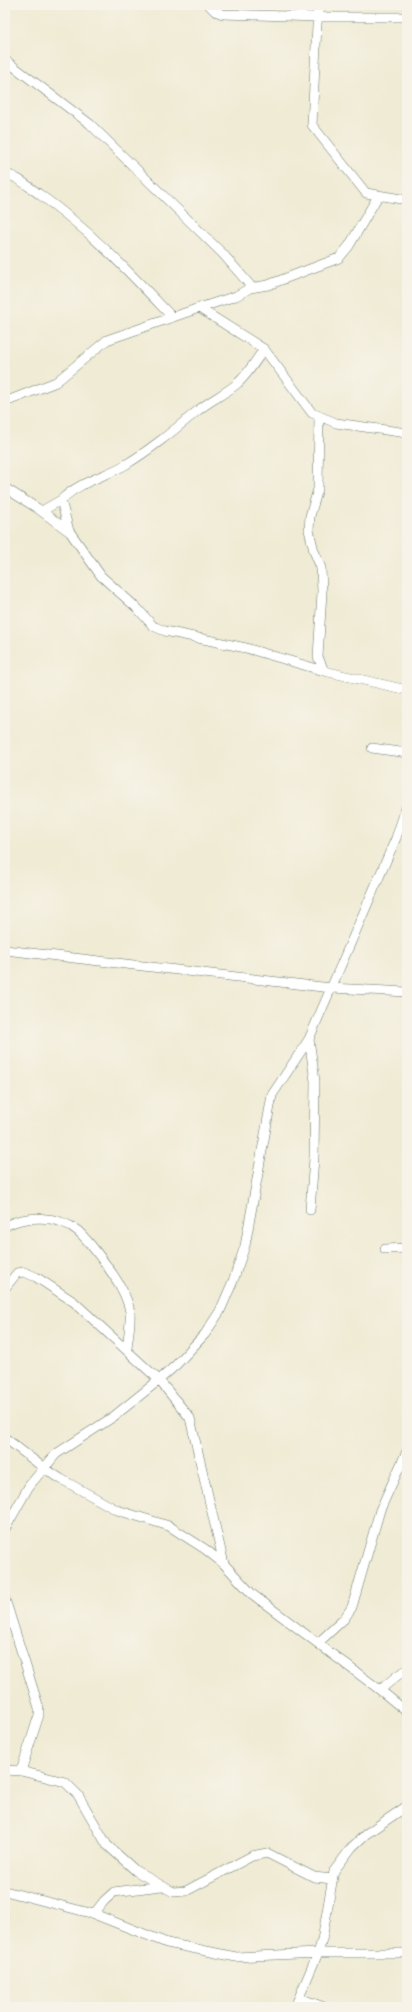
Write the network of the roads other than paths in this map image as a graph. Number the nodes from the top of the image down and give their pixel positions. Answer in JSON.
{"nodes":[{"id":1,"x":209,"y":5,"type":"edge"},
{"id":2,"x":318,"y":5,"type":"edge"},
{"id":3,"x":407,"y":16,"type":"edge"},
{"id":4,"x":318,"y":17,"type":"junction"},
{"id":5,"x":5,"y":60,"type":"edge"},
{"id":6,"x":5,"y":174,"type":"edge"},
{"id":7,"x":378,"y":196,"type":"junction"},
{"id":8,"x":407,"y":200,"type":"edge"},
{"id":9,"x":250,"y":288,"type":"junction"},
{"id":10,"x":199,"y":308,"type":"junction"},
{"id":11,"x":172,"y":318,"type":"junction"},
{"id":12,"x":264,"y":349,"type":"junction"},
{"id":13,"x":5,"y":402,"type":"edge"},
{"id":14,"x":319,"y":416,"type":"junction"},
{"id":15,"x":407,"y":433,"type":"edge"},
{"id":16,"x":5,"y":488,"type":"edge"},
{"id":17,"x":61,"y":500,"type":"junction"},
{"id":18,"x":42,"y":511,"type":"junction"},
{"id":19,"x":70,"y":532,"type":"junction"},
{"id":20,"x":324,"y":671,"type":"junction"},
{"id":21,"x":407,"y":690,"type":"edge"},
{"id":22,"x":372,"y":748,"type":"dead end"},
{"id":23,"x":407,"y":754,"type":"edge"},
{"id":24,"x":407,"y":805,"type":"edge"},
{"id":25,"x":5,"y":950,"type":"edge"},
{"id":26,"x":331,"y":988,"type":"junction"},
{"id":27,"x":407,"y":992,"type":"edge"},
{"id":28,"x":309,"y":1039,"type":"junction"},
{"id":29,"x":310,"y":1210,"type":"dead end"},
{"id":30,"x":5,"y":1226,"type":"edge"},
{"id":31,"x":407,"y":1248,"type":"edge"},
{"id":32,"x":386,"y":1249,"type":"dead end"},
{"id":33,"x":5,"y":1288,"type":"edge"},
{"id":34,"x":127,"y":1349,"type":"junction"},
{"id":35,"x":159,"y":1380,"type":"junction"},
{"id":36,"x":5,"y":1438,"type":"edge"},
{"id":37,"x":407,"y":1451,"type":"edge"},
{"id":38,"x":44,"y":1468,"type":"junction"},
{"id":39,"x":5,"y":1529,"type":"edge"},
{"id":40,"x":224,"y":1564,"type":"junction"},
{"id":41,"x":5,"y":1599,"type":"edge"},
{"id":42,"x":318,"y":1643,"type":"junction"},
{"id":43,"x":407,"y":1670,"type":"edge"},
{"id":44,"x":380,"y":1690,"type":"junction"},
{"id":45,"x":407,"y":1712,"type":"edge"},
{"id":46,"x":5,"y":1770,"type":"edge"},
{"id":47,"x":21,"y":1771,"type":"junction"},
{"id":48,"x":407,"y":1806,"type":"edge"},
{"id":49,"x":332,"y":1879,"type":"junction"},
{"id":50,"x":161,"y":1886,"type":"junction"},
{"id":51,"x":5,"y":1891,"type":"edge"},
{"id":52,"x":94,"y":1914,"type":"junction"},
{"id":53,"x":318,"y":1953,"type":"junction"},
{"id":54,"x":407,"y":1953,"type":"edge"},
{"id":55,"x":299,"y":1998,"type":"junction"},
{"id":56,"x":295,"y":2007,"type":"edge"},
{"id":57,"x":324,"y":2007,"type":"edge"}],
"edges":[{"from":1,"to":4,"type":"street"},
{"from":2,"to":4,"type":"street"},
{"from":3,"to":4,"type":"street"},
{"from":4,"to":7,"type":"street"},
{"from":5,"to":9,"type":"street"},
{"from":6,"to":11,"type":"street"},
{"from":7,"to":8,"type":"street"},
{"from":7,"to":9,"type":"street"},
{"from":9,"to":10,"type":"street"},
{"from":10,"to":11,"type":"street"},
{"from":10,"to":12,"type":"street"},
{"from":11,"to":13,"type":"street"},
{"from":12,"to":14,"type":"street"},
{"from":12,"to":17,"type":"street"},
{"from":14,"to":15,"type":"street"},
{"from":14,"to":20,"type":"street"},
{"from":16,"to":18,"type":"street"},
{"from":17,"to":18,"type":"street"},
{"from":17,"to":19,"type":"street"},
{"from":18,"to":19,"type":"street"},
{"from":19,"to":20,"type":"street"},
{"from":20,"to":21,"type":"street"},
{"from":22,"to":23,"type":"street"},
{"from":24,"to":26,"type":"street"},
{"from":25,"to":26,"type":"street"},
{"from":26,"to":27,"type":"street"},
{"from":26,"to":28,"type":"street"},
{"from":28,"to":29,"type":"street"},
{"from":28,"to":35,"type":"street"},
{"from":30,"to":34,"type":"street"},
{"from":31,"to":32,"type":"street"},
{"from":33,"to":34,"type":"street"},
{"from":34,"to":35,"type":"street"},
{"from":35,"to":38,"type":"street"},
{"from":35,"to":40,"type":"street"},
{"from":36,"to":38,"type":"street"},
{"from":37,"to":42,"type":"street"},
{"from":38,"to":39,"type":"street"},
{"from":38,"to":40,"type":"street"},
{"from":40,"to":42,"type":"street"},
{"from":41,"to":47,"type":"street"},
{"from":42,"to":44,"type":"street"},
{"from":43,"to":44,"type":"street"},
{"from":44,"to":45,"type":"street"},
{"from":46,"to":47,"type":"street"},
{"from":47,"to":50,"type":"street"},
{"from":48,"to":49,"type":"street"},
{"from":49,"to":50,"type":"street"},
{"from":49,"to":53,"type":"street"},
{"from":50,"to":52,"type":"street"},
{"from":51,"to":52,"type":"street"},
{"from":52,"to":53,"type":"street"},
{"from":53,"to":54,"type":"street"},
{"from":53,"to":55,"type":"street"},
{"from":55,"to":56,"type":"street"},
{"from":55,"to":57,"type":"street"}]}
